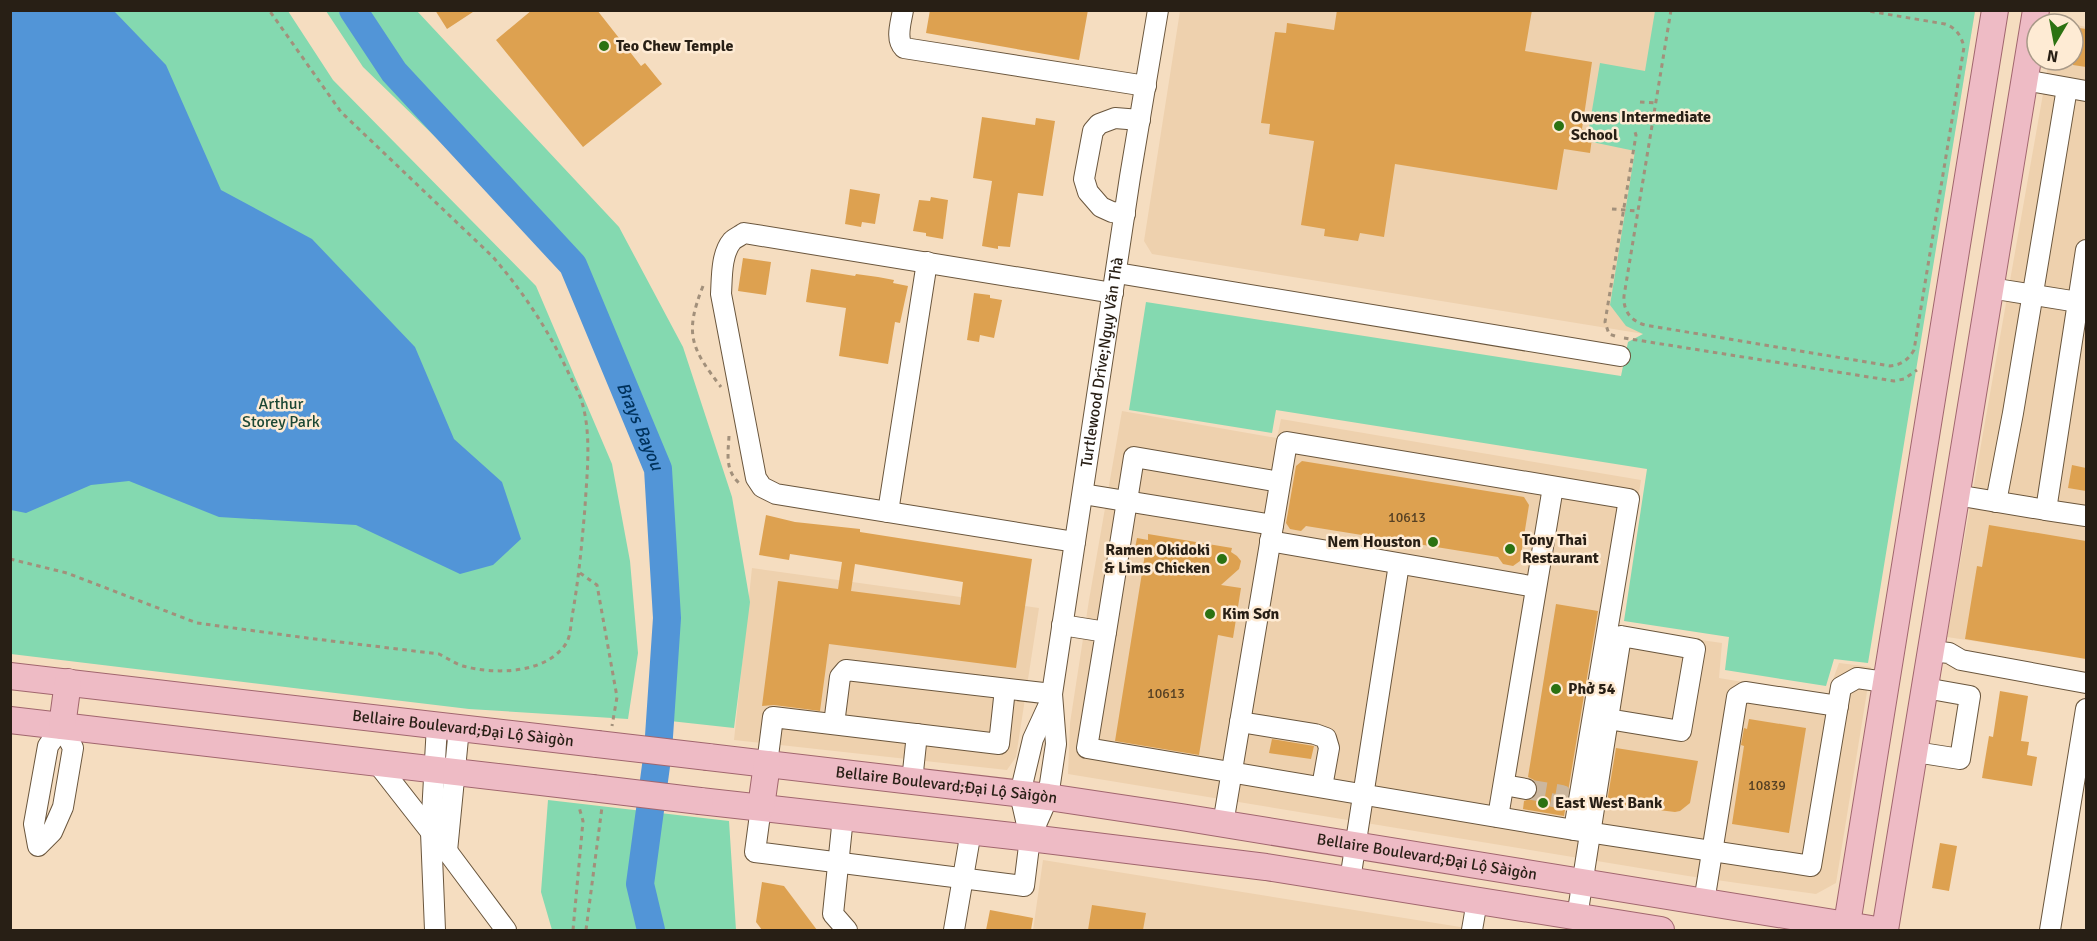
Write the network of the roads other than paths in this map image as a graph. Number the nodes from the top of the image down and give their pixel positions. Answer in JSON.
{"nodes":[{"id":1,"x":903,"y":10,"type":"edge"},
{"id":2,"x":1995,"y":10,"type":"edge"},
{"id":3,"x":2036,"y":10,"type":"edge"},
{"id":4,"x":1157,"y":17,"type":"edge"},
{"id":5,"x":2024,"y":80,"type":"junction"},
{"id":6,"x":1146,"y":86,"type":"junction"},
{"id":7,"x":2077,"y":89,"type":"edge"},
{"id":8,"x":1140,"y":120,"type":"junction"},
{"id":9,"x":1125,"y":214,"type":"junction"},
{"id":10,"x":2086,"y":250,"type":"edge"},
{"id":11,"x":927,"y":262,"type":"junction"},
{"id":12,"x":1117,"y":273,"type":"junction"},
{"id":13,"x":1951,"y":282,"type":"junction"},
{"id":14,"x":1990,"y":288,"type":"junction"},
{"id":15,"x":1113,"y":293,"type":"junction"},
{"id":16,"x":2033,"y":295,"type":"junction"},
{"id":17,"x":2078,"y":302,"type":"junction"},
{"id":18,"x":1620,"y":356,"type":"dead end"},
{"id":19,"x":1280,"y":482,"type":"junction"},
{"id":20,"x":1553,"y":487,"type":"junction"},
{"id":21,"x":1083,"y":494,"type":"junction"},
{"id":22,"x":1956,"y":495,"type":"junction"},
{"id":23,"x":1127,"y":501,"type":"junction"},
{"id":24,"x":1996,"y":502,"type":"junction"},
{"id":25,"x":2046,"y":510,"type":"junction"},
{"id":26,"x":888,"y":512,"type":"junction"},
{"id":27,"x":2086,"y":516,"type":"edge"},
{"id":28,"x":1271,"y":533,"type":"junction"},
{"id":29,"x":1075,"y":542,"type":"junction"},
{"id":30,"x":1400,"y":564,"type":"junction"},
{"id":31,"x":1536,"y":587,"type":"junction"},
{"id":32,"x":1062,"y":625,"type":"junction"},
{"id":33,"x":1106,"y":632,"type":"junction"},
{"id":34,"x":1931,"y":651,"type":"junction"},
{"id":35,"x":10,"y":676,"type":"edge"},
{"id":36,"x":68,"y":682,"type":"junction"},
{"id":37,"x":1885,"y":682,"type":"junction"},
{"id":38,"x":2086,"y":682,"type":"edge"},
{"id":39,"x":1925,"y":688,"type":"junction"},
{"id":40,"x":1005,"y":689,"type":"junction"},
{"id":41,"x":1051,"y":697,"type":"junction"},
{"id":42,"x":1838,"y":706,"type":"junction"},
{"id":43,"x":2086,"y":709,"type":"edge"},
{"id":44,"x":1608,"y":718,"type":"junction"},
{"id":45,"x":10,"y":720,"type":"edge"},
{"id":46,"x":1240,"y":722,"type":"junction"},
{"id":47,"x":834,"y":724,"type":"junction"},
{"id":48,"x":62,"y":726,"type":"junction"},
{"id":49,"x":448,"y":726,"type":"junction"},
{"id":50,"x":917,"y":734,"type":"junction"},
{"id":51,"x":1915,"y":752,"type":"junction"},
{"id":52,"x":377,"y":763,"type":"junction"},
{"id":53,"x":767,"y":764,"type":"junction"},
{"id":54,"x":444,"y":771,"type":"junction"},
{"id":55,"x":1232,"y":772,"type":"junction"},
{"id":56,"x":912,"y":781,"type":"junction"},
{"id":57,"x":1504,"y":785,"type":"junction"},
{"id":58,"x":1322,"y":787,"type":"junction"},
{"id":59,"x":40,"y":788,"type":"junction"},
{"id":60,"x":1526,"y":789,"type":"tunnel mouth"},
{"id":61,"x":65,"y":793,"type":"junction"},
{"id":62,"x":1020,"y":794,"type":"junction"},
{"id":63,"x":1364,"y":794,"type":"junction"},
{"id":64,"x":1048,"y":797,"type":"junction"},
{"id":65,"x":761,"y":807,"type":"junction"},
{"id":66,"x":843,"y":817,"type":"junction"},
{"id":67,"x":1498,"y":817,"type":"junction"},
{"id":68,"x":1223,"y":824,"type":"junction"},
{"id":69,"x":1570,"y":826,"type":"junction"},
{"id":70,"x":971,"y":831,"type":"junction"},
{"id":71,"x":431,"y":832,"type":"junction"},
{"id":72,"x":1030,"y":838,"type":"junction"},
{"id":73,"x":1356,"y":845,"type":"junction"},
{"id":74,"x":447,"y":850,"type":"junction"},
{"id":75,"x":1713,"y":851,"type":"junction"},
{"id":76,"x":838,"y":863,"type":"junction"},
{"id":77,"x":963,"y":879,"type":"junction"},
{"id":78,"x":1350,"y":880,"type":"junction"},
{"id":79,"x":1582,"y":882,"type":"junction"},
{"id":80,"x":1477,"y":901,"type":"junction"},
{"id":81,"x":1704,"y":902,"type":"junction"},
{"id":82,"x":1576,"y":917,"type":"junction"},
{"id":83,"x":1621,"y":927,"type":"edge"},
{"id":84,"x":1846,"y":928,"type":"edge"},
{"id":85,"x":435,"y":930,"type":"edge"},
{"id":86,"x":506,"y":930,"type":"edge"},
{"id":87,"x":847,"y":930,"type":"edge"},
{"id":88,"x":954,"y":930,"type":"edge"},
{"id":89,"x":1472,"y":930,"type":"edge"},
{"id":90,"x":1661,"y":930,"type":"edge"},
{"id":91,"x":1876,"y":930,"type":"edge"},
{"id":92,"x":1885,"y":930,"type":"edge"},
{"id":93,"x":2050,"y":930,"type":"edge"}],
"edges":[{"from":1,"to":6,"type":"street"},
{"from":2,"to":13,"type":"main road"},
{"from":3,"to":5,"type":"main road"},
{"from":4,"to":6,"type":"street","name":"Turtlewood Drive;Ngụy Văn Thà"},
{"from":5,"to":7,"type":"street"},
{"from":5,"to":14,"type":"main road"},
{"from":6,"to":8,"type":"street","name":"Turtlewood Drive;Ngụy Văn Thà"},
{"from":7,"to":16,"type":"street"},
{"from":8,"to":9,"type":"street","name":"Turtlewood Drive;Ngụy Văn Thà"},
{"from":8,"to":9,"type":"street"},
{"from":9,"to":12,"type":"street","name":"Turtlewood Drive;Ngụy Văn Thà"},
{"from":10,"to":17,"type":"street"},
{"from":11,"to":15,"type":"street"},
{"from":11,"to":26,"type":"street"},
{"from":11,"to":26,"type":"street"},
{"from":12,"to":15,"type":"street","name":"Turtlewood Drive;Ngụy Văn Thà"},
{"from":12,"to":18,"type":"street"},
{"from":13,"to":14,"type":"main road"},
{"from":13,"to":37,"type":"main road"},
{"from":14,"to":16,"type":"street"},
{"from":14,"to":22,"type":"main road"},
{"from":15,"to":21,"type":"street","name":"Turtlewood Drive;Ngụy Văn Thà"},
{"from":16,"to":17,"type":"street"},
{"from":16,"to":24,"type":"street"},
{"from":17,"to":25,"type":"street"},
{"from":19,"to":20,"type":"street"},
{"from":19,"to":23,"type":"street"},
{"from":19,"to":28,"type":"street"},
{"from":20,"to":31,"type":"street"},
{"from":20,"to":69,"type":"street"},
{"from":21,"to":23,"type":"street"},
{"from":21,"to":29,"type":"street","name":"Turtlewood Drive;Ngụy Văn Thà"},
{"from":22,"to":24,"type":"street"},
{"from":22,"to":34,"type":"main road"},
{"from":23,"to":28,"type":"street"},
{"from":23,"to":33,"type":"street"},
{"from":24,"to":25,"type":"street"},
{"from":25,"to":27,"type":"street"},
{"from":26,"to":29,"type":"street"},
{"from":28,"to":30,"type":"street"},
{"from":28,"to":46,"type":"street"},
{"from":29,"to":32,"type":"street","name":"Turtlewood Drive;Ngụy Văn Thà"},
{"from":30,"to":31,"type":"street"},
{"from":30,"to":63,"type":"street"},
{"from":31,"to":57,"type":"street"},
{"from":32,"to":33,"type":"street"},
{"from":32,"to":41,"type":"street","name":"Turtlewood Drive;Ngụy Văn Thà"},
{"from":33,"to":55,"type":"street"},
{"from":34,"to":38,"type":"street"},
{"from":34,"to":39,"type":"main road"},
{"from":35,"to":36,"type":"main road","name":"Bellaire Boulevard;Đại Lộ Sàigòn"},
{"from":36,"to":48,"type":"main road"},
{"from":36,"to":49,"type":"main road","name":"Bellaire Boulevard;Đại Lộ Sàigòn"},
{"from":37,"to":39,"type":"main road"},
{"from":37,"to":42,"type":"street"},
{"from":37,"to":84,"type":"main road"},
{"from":39,"to":51,"type":"main road"},
{"from":39,"to":51,"type":"street"},
{"from":40,"to":41,"type":"street"},
{"from":40,"to":47,"type":"street"},
{"from":40,"to":50,"type":"street"},
{"from":41,"to":62,"type":"street","name":"Turtlewood Drive;Ngụy Văn Thà"},
{"from":41,"to":64,"type":"street","name":"Turtlewood Drive;Ngụy Văn Thà"},
{"from":42,"to":75,"type":"street"},
{"from":42,"to":75,"type":"street"},
{"from":43,"to":93,"type":"street"},
{"from":44,"to":44,"type":"street"},
{"from":44,"to":69,"type":"street"},
{"from":45,"to":48,"type":"main road"},
{"from":46,"to":55,"type":"street"},
{"from":46,"to":58,"type":"street"},
{"from":47,"to":50,"type":"street"},
{"from":47,"to":53,"type":"street"},
{"from":48,"to":52,"type":"main road"},
{"from":48,"to":59,"type":"street"},
{"from":48,"to":61,"type":"street"},
{"from":49,"to":53,"type":"main road","name":"Bellaire Boulevard;Đại Lộ Sàigòn","bridge":true},
{"from":49,"to":54,"type":"street"},
{"from":50,"to":56,"type":"street"},
{"from":51,"to":92,"type":"main road"},
{"from":52,"to":54,"type":"main road"},
{"from":52,"to":71,"type":"street"},
{"from":53,"to":56,"type":"main road","name":"Bellaire Boulevard;Đại Lộ Sàigòn"},
{"from":53,"to":65,"type":"main road"},
{"from":54,"to":65,"type":"main road","bridge":true},
{"from":54,"to":71,"type":"street"},
{"from":54,"to":74,"type":"street"},
{"from":55,"to":58,"type":"street"},
{"from":55,"to":68,"type":"street"},
{"from":56,"to":62,"type":"main road","name":"Bellaire Boulevard;Đại Lộ Sàigòn"},
{"from":57,"to":60,"type":"street"},
{"from":57,"to":67,"type":"street"},
{"from":58,"to":63,"type":"street"},
{"from":59,"to":61,"type":"street"},
{"from":59,"to":61,"type":"street"},
{"from":62,"to":64,"type":"main road","name":"Bellaire Boulevard;Đại Lộ Sàigòn"},
{"from":62,"to":72,"type":"street","name":"Turtlewood Drive;Ngụy Văn Thà"},
{"from":63,"to":67,"type":"street"},
{"from":63,"to":73,"type":"street"},
{"from":64,"to":68,"type":"main road","name":"Bellaire Boulevard;Đại Lộ Sàigòn"},
{"from":64,"to":72,"type":"street","name":"Turtlewood Drive;Ngụy Văn Thà"},
{"from":65,"to":66,"type":"main road"},
{"from":65,"to":76,"type":"street"},
{"from":66,"to":70,"type":"main road"},
{"from":66,"to":76,"type":"street"},
{"from":67,"to":69,"type":"street"},
{"from":68,"to":73,"type":"main road","name":"Bellaire Boulevard;Đại Lộ Sàigòn"},
{"from":69,"to":75,"type":"street"},
{"from":69,"to":79,"type":"street"},
{"from":70,"to":72,"type":"main road"},
{"from":70,"to":77,"type":"street"},
{"from":71,"to":74,"type":"street"},
{"from":71,"to":85,"type":"street"},
{"from":72,"to":77,"type":"street"},
{"from":72,"to":78,"type":"main road"},
{"from":73,"to":78,"type":"street"},
{"from":73,"to":79,"type":"main road","name":"Bellaire Boulevard;Đại Lộ Sàigòn"},
{"from":74,"to":86,"type":"street"},
{"from":75,"to":81,"type":"street"},
{"from":76,"to":77,"type":"street"},
{"from":76,"to":87,"type":"street"},
{"from":77,"to":88,"type":"street"},
{"from":78,"to":80,"type":"main road"},
{"from":79,"to":81,"type":"main road","name":"Bellaire Boulevard;Đại Lộ Sàigòn"},
{"from":79,"to":82,"type":"street"},
{"from":80,"to":82,"type":"main road"},
{"from":80,"to":89,"type":"street"},
{"from":81,"to":84,"type":"main road","name":"Bellaire Boulevard;Đại Lộ Sàigòn"},
{"from":82,"to":83,"type":"main road"},
{"from":83,"to":90,"type":"main road"},
{"from":84,"to":91,"type":"main road","name":"Bellaire Boulevard;Đại Lộ Sàigòn"}]}
